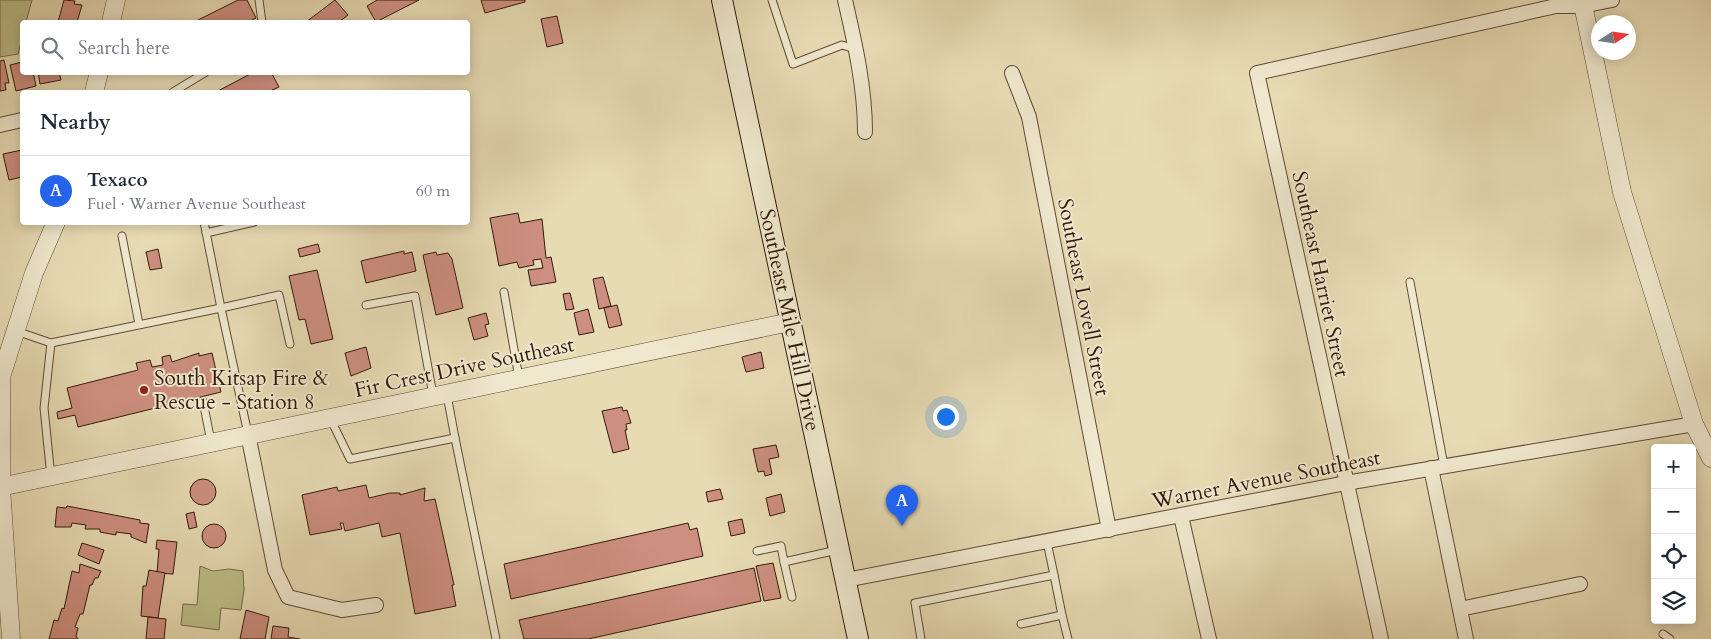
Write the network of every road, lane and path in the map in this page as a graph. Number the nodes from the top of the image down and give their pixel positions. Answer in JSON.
{"nodes":[{"id":1,"x":116,"y":0,"type":"edge"},
{"id":2,"x":259,"y":0,"type":"edge"},
{"id":3,"x":722,"y":0,"type":"edge"},
{"id":4,"x":772,"y":0,"type":"edge"},
{"id":5,"x":845,"y":0,"type":"edge"},
{"id":6,"x":1612,"y":0,"type":"edge"},
{"id":7,"x":1582,"y":3,"type":"edge"},
{"id":8,"x":111,"y":20,"type":"edge"},
{"id":9,"x":262,"y":20,"type":"edge"},
{"id":10,"x":856,"y":49,"type":"junction"},
{"id":11,"x":1012,"y":73,"type":"dead end"},
{"id":12,"x":98,"y":75,"type":"edge"},
{"id":13,"x":201,"y":75,"type":"edge"},
{"id":14,"x":94,"y":90,"type":"edge"},
{"id":15,"x":176,"y":90,"type":"edge"},
{"id":16,"x":20,"y":120,"type":"edge"},
{"id":17,"x":0,"y":125,"type":"edge"},
{"id":18,"x":865,"y":132,"type":"dead end"},
{"id":19,"x":55,"y":225,"type":"edge"},
{"id":20,"x":205,"y":225,"type":"edge"},
{"id":21,"x":241,"y":225,"type":"edge"},
{"id":22,"x":206,"y":233,"type":"junction"},
{"id":23,"x":122,"y":236,"type":"dead end"},
{"id":24,"x":1410,"y":282,"type":"dead end"},
{"id":25,"x":504,"y":292,"type":"dead end"},
{"id":26,"x":366,"y":305,"type":"dead end"},
{"id":27,"x":220,"y":308,"type":"junction"},
{"id":28,"x":790,"y":322,"type":"junction"},
{"id":29,"x":139,"y":324,"type":"junction"},
{"id":30,"x":16,"y":330,"type":"junction"},
{"id":31,"x":51,"y":342,"type":"junction"},
{"id":32,"x":290,"y":344,"type":"dead end"},
{"id":33,"x":519,"y":378,"type":"junction"},
{"id":34,"x":440,"y":394,"type":"junction"},
{"id":35,"x":203,"y":401,"type":"dead end"},
{"id":36,"x":329,"y":417,"type":"junction"},
{"id":37,"x":1694,"y":424,"type":"junction"},
{"id":38,"x":248,"y":434,"type":"junction"},
{"id":39,"x":455,"y":438,"type":"junction"},
{"id":40,"x":212,"y":442,"type":"junction"},
{"id":41,"x":1711,"y":458,"type":"edge"},
{"id":42,"x":1438,"y":467,"type":"junction"},
{"id":43,"x":51,"y":477,"type":"junction"},
{"id":44,"x":1346,"y":483,"type":"junction"},
{"id":45,"x":0,"y":487,"type":"edge"},
{"id":46,"x":1181,"y":516,"type":"junction"},
{"id":47,"x":1109,"y":530,"type":"junction"},
{"id":48,"x":1047,"y":542,"type":"junction"},
{"id":49,"x":840,"y":549,"type":"junction"},
{"id":50,"x":757,"y":551,"type":"dead end"},
{"id":51,"x":784,"y":562,"type":"junction"},
{"id":52,"x":1054,"y":575,"type":"junction"},
{"id":53,"x":846,"y":580,"type":"junction"},
{"id":54,"x":1580,"y":584,"type":"dead end"},
{"id":55,"x":792,"y":597,"type":"dead end"},
{"id":56,"x":376,"y":605,"type":"dead end"},
{"id":57,"x":1460,"y":609,"type":"junction"},
{"id":58,"x":1062,"y":615,"type":"junction"},
{"id":59,"x":1021,"y":624,"type":"dead end"},
{"id":60,"x":1663,"y":634,"type":"dead end"},
{"id":61,"x":11,"y":639,"type":"edge"},
{"id":62,"x":496,"y":639,"type":"edge"},
{"id":63,"x":858,"y":639,"type":"edge"},
{"id":64,"x":921,"y":639,"type":"edge"},
{"id":65,"x":1068,"y":639,"type":"edge"},
{"id":66,"x":1209,"y":639,"type":"edge"},
{"id":67,"x":1381,"y":639,"type":"edge"},
{"id":68,"x":1466,"y":639,"type":"edge"},
{"id":69,"x":1670,"y":639,"type":"edge"}],
"edges":[{"from":1,"to":8,"type":"street"},
{"from":2,"to":9,"type":"lane"},
{"from":3,"to":28,"type":"main road","name":"Southeast Mile Hill Drive"},
{"from":4,"to":10,"type":"lane"},
{"from":5,"to":10,"type":"street"},
{"from":6,"to":7,"type":"street"},
{"from":7,"to":37,"type":"street"},
{"from":7,"to":44,"type":"street","name":"Southeast Harriet Street"},
{"from":10,"to":18,"type":"street"},
{"from":11,"to":47,"type":"street","name":"Southeast Lovell Street"},
{"from":12,"to":14,"type":"street"},
{"from":13,"to":15,"type":"lane"},
{"from":16,"to":17,"type":"street"},
{"from":19,"to":30,"type":"street"},
{"from":20,"to":22,"type":"lane"},
{"from":21,"to":22,"type":"lane"},
{"from":22,"to":27,"type":"lane"},
{"from":23,"to":29,"type":"lane"},
{"from":24,"to":42,"type":"lane"},
{"from":25,"to":33,"type":"lane"},
{"from":26,"to":34,"type":"lane"},
{"from":27,"to":29,"type":"lane"},
{"from":27,"to":32,"type":"lane"},
{"from":27,"to":38,"type":"lane"},
{"from":28,"to":33,"type":"street","name":"Fir Crest Drive Southeast"},
{"from":28,"to":49,"type":"main road","name":"Southeast Mile Hill Drive"},
{"from":29,"to":31,"type":"lane"},
{"from":30,"to":31,"type":"lane"},
{"from":30,"to":45,"type":"street"},
{"from":31,"to":43,"type":"lane"},
{"from":33,"to":34,"type":"street","name":"Fir Crest Drive Southeast"},
{"from":34,"to":36,"type":"street","name":"Fir Crest Drive Southeast"},
{"from":34,"to":39,"type":"lane"},
{"from":35,"to":40,"type":"lane"},
{"from":36,"to":38,"type":"street","name":"Fir Crest Drive Southeast"},
{"from":36,"to":39,"type":"lane"},
{"from":37,"to":41,"type":"street"},
{"from":37,"to":42,"type":"street","name":"Warner Avenue Southeast"},
{"from":38,"to":40,"type":"street","name":"Fir Crest Drive Southeast"},
{"from":38,"to":56,"type":"street"},
{"from":39,"to":62,"type":"lane"},
{"from":40,"to":43,"type":"street","name":"Fir Crest Drive Southeast"},
{"from":42,"to":44,"type":"street","name":"Warner Avenue Southeast"},
{"from":42,"to":57,"type":"street"},
{"from":43,"to":45,"type":"street","name":"Fir Crest Drive Southeast"},
{"from":44,"to":46,"type":"street","name":"Warner Avenue Southeast"},
{"from":44,"to":67,"type":"street","name":"Southeast Harriet Street"},
{"from":45,"to":61,"type":"street"},
{"from":46,"to":47,"type":"street","name":"Warner Avenue Southeast"},
{"from":46,"to":66,"type":"street"},
{"from":47,"to":48,"type":"street","name":"Warner Avenue Southeast"},
{"from":48,"to":52,"type":"lane"},
{"from":48,"to":53,"type":"street","name":"Warner Avenue Southeast"},
{"from":49,"to":51,"type":"lane"},
{"from":49,"to":53,"type":"main road","name":"Southeast Mile Hill Drive"},
{"from":50,"to":51,"type":"lane"},
{"from":51,"to":55,"type":"lane"},
{"from":52,"to":58,"type":"lane"},
{"from":52,"to":64,"type":"lane"},
{"from":53,"to":63,"type":"main road","name":"Southeast Mile Hill Drive"},
{"from":54,"to":57,"type":"street"},
{"from":57,"to":68,"type":"street"},
{"from":58,"to":59,"type":"lane"},
{"from":58,"to":65,"type":"lane"},
{"from":60,"to":69,"type":"lane"}]}
